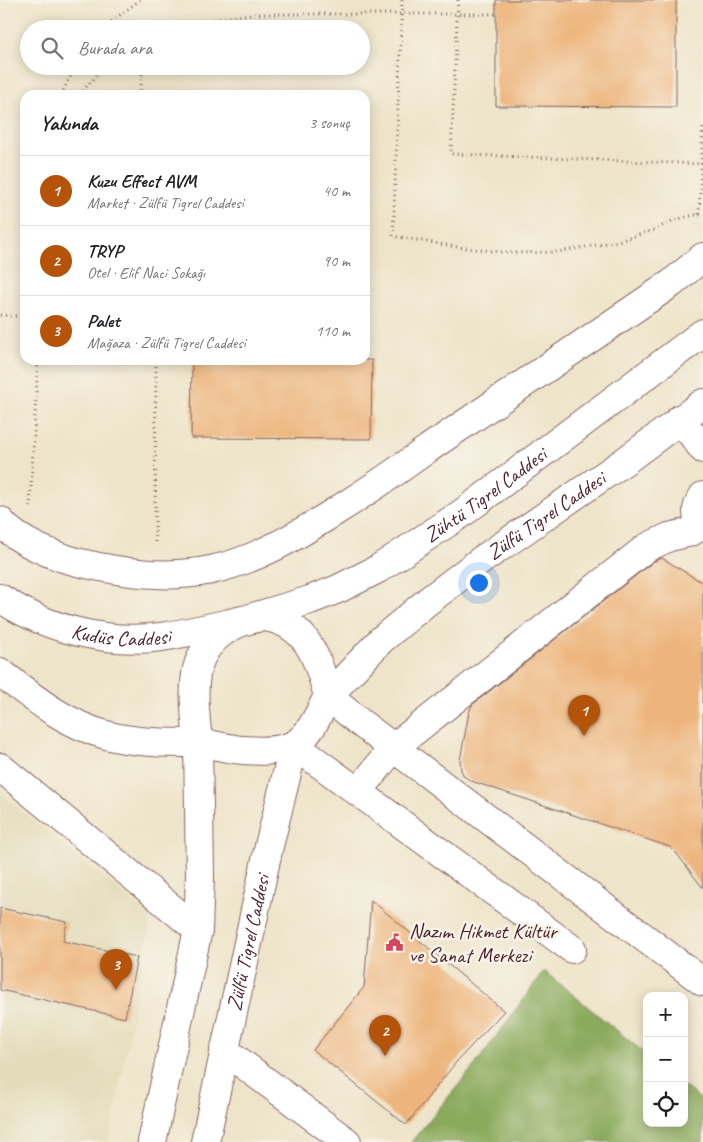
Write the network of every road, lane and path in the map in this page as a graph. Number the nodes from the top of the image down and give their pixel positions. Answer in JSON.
{"nodes":[{"id":1,"x":140,"y":0,"type":"edge"},
{"id":2,"x":402,"y":0,"type":"edge"},
{"id":3,"x":458,"y":0,"type":"edge"},
{"id":4,"x":402,"y":13,"type":"junction"},
{"id":5,"x":457,"y":13,"type":"junction"},
{"id":6,"x":496,"y":14,"type":"dead end"},
{"id":7,"x":113,"y":20,"type":"edge"},
{"id":8,"x":208,"y":20,"type":"edge"},
{"id":9,"x":71,"y":75,"type":"edge"},
{"id":10,"x":97,"y":75,"type":"edge"},
{"id":11,"x":142,"y":75,"type":"edge"},
{"id":12,"x":63,"y":90,"type":"edge"},
{"id":13,"x":84,"y":90,"type":"edge"},
{"id":14,"x":141,"y":90,"type":"edge"},
{"id":15,"x":703,"y":127,"type":"edge"},
{"id":16,"x":701,"y":164,"type":"junction"},
{"id":17,"x":698,"y":214,"type":"junction"},
{"id":18,"x":703,"y":217,"type":"edge"},
{"id":19,"x":703,"y":257,"type":"edge"},
{"id":20,"x":0,"y":315,"type":"edge"},
{"id":21,"x":20,"y":317,"type":"edge"},
{"id":22,"x":703,"y":333,"type":"edge"},
{"id":23,"x":38,"y":365,"type":"edge"},
{"id":24,"x":156,"y":365,"type":"edge"},
{"id":25,"x":703,"y":402,"type":"edge"},
{"id":26,"x":680,"y":419,"type":"junction"},
{"id":27,"x":703,"y":449,"type":"edge"},
{"id":28,"x":703,"y":496,"type":"edge"},
{"id":29,"x":0,"y":521,"type":"edge"},
{"id":30,"x":702,"y":526,"type":"edge"},
{"id":31,"x":28,"y":542,"type":"junction"},
{"id":32,"x":155,"y":575,"type":"junction"},
{"id":33,"x":0,"y":598,"type":"edge"},
{"id":34,"x":247,"y":619,"type":"junction"},
{"id":35,"x":0,"y":672,"type":"edge"},
{"id":36,"x":328,"y":696,"type":"junction"},
{"id":37,"x":198,"y":743,"type":"junction"},
{"id":38,"x":294,"y":745,"type":"junction"},
{"id":39,"x":393,"y":748,"type":"junction"},
{"id":40,"x":0,"y":767,"type":"edge"},
{"id":41,"x":358,"y":792,"type":"junction"},
{"id":42,"x":198,"y":930,"type":"junction"},
{"id":43,"x":572,"y":949,"type":"dead end"},
{"id":44,"x":703,"y":982,"type":"edge"},
{"id":45,"x":224,"y":1050,"type":"junction"},
{"id":46,"x":152,"y":1142,"type":"edge"},
{"id":47,"x":205,"y":1142,"type":"edge"},
{"id":48,"x":347,"y":1142,"type":"edge"}],
"edges":[{"from":1,"to":7,"type":"path"},
{"from":2,"to":4,"type":"path"},
{"from":3,"to":5,"type":"path"},
{"from":4,"to":5,"type":"path"},
{"from":4,"to":8,"type":"path"},
{"from":4,"to":17,"type":"path"},
{"from":5,"to":6,"type":"path"},
{"from":5,"to":16,"type":"path"},
{"from":9,"to":12,"type":"path"},
{"from":10,"to":13,"type":"path"},
{"from":11,"to":14,"type":"path"},
{"from":15,"to":16,"type":"path"},
{"from":16,"to":17,"type":"path"},
{"from":17,"to":18,"type":"path"},
{"from":19,"to":32,"type":"main road"},
{"from":20,"to":21,"type":"path"},
{"from":22,"to":34,"type":"main road","name":"Zühtü Tigrel Caddesi"},
{"from":23,"to":31,"type":"path"},
{"from":24,"to":32,"type":"path"},
{"from":25,"to":26,"type":"main road","name":"Zülfü Tigrel Caddesi"},
{"from":26,"to":27,"type":"main road"},
{"from":26,"to":36,"type":"main road","name":"Zülfü Tigrel Caddesi"},
{"from":28,"to":30,"type":"main road"},
{"from":29,"to":31,"type":"main road"},
{"from":30,"to":39,"type":"main road"},
{"from":31,"to":32,"type":"main road"},
{"from":33,"to":34,"type":"main road","name":"Kudüs Caddesi"},
{"from":34,"to":36,"type":"main road"},
{"from":34,"to":37,"type":"main road"},
{"from":35,"to":37,"type":"main road"},
{"from":36,"to":38,"type":"main road"},
{"from":36,"to":39,"type":"main road"},
{"from":37,"to":38,"type":"main road"},
{"from":37,"to":42,"type":"main road"},
{"from":38,"to":41,"type":"main road"},
{"from":38,"to":45,"type":"main road","name":"Zülfü Tigrel Caddesi"},
{"from":39,"to":41,"type":"main road"},
{"from":39,"to":44,"type":"main road"},
{"from":40,"to":42,"type":"main road"},
{"from":41,"to":43,"type":"main road"},
{"from":42,"to":46,"type":"main road"},
{"from":45,"to":47,"type":"main road","name":"Zülfü Tigrel Caddesi"},
{"from":45,"to":48,"type":"main road"}]}
